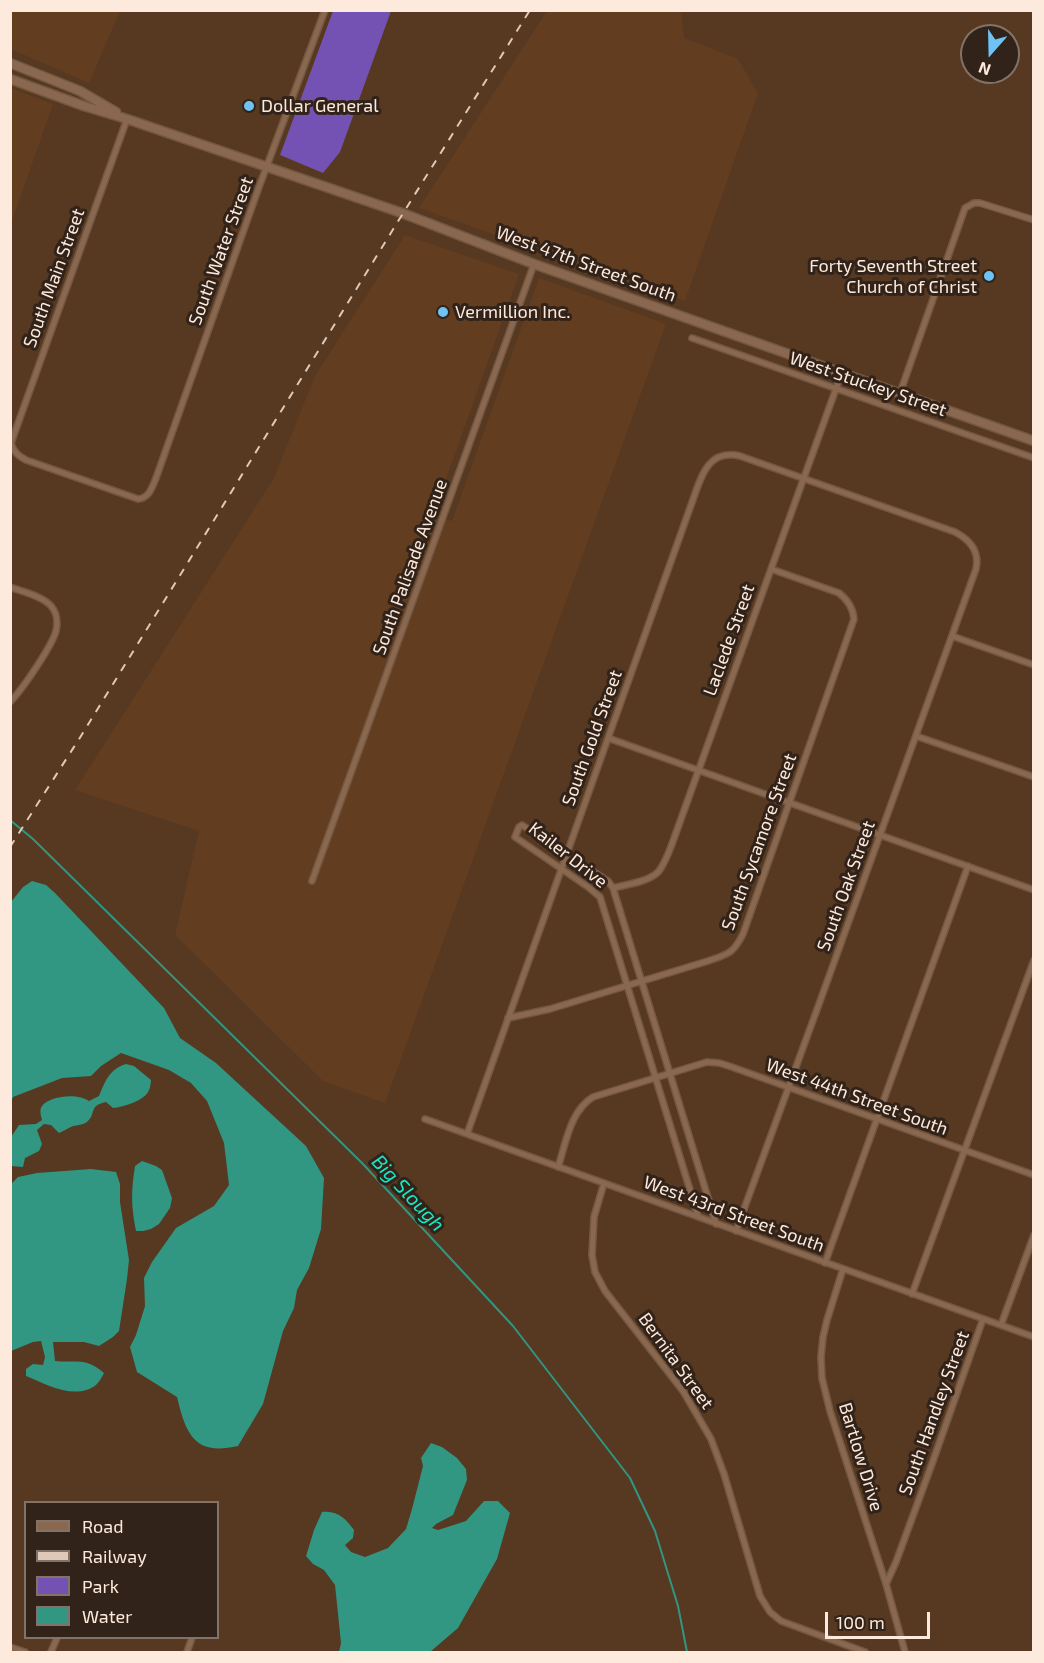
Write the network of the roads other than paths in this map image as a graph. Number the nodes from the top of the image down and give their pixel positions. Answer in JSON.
{"nodes":[{"id":1,"x":325,"y":10,"type":"edge"},
{"id":2,"x":10,"y":63,"type":"edge"},
{"id":3,"x":10,"y":79,"type":"edge"},
{"id":4,"x":127,"y":119,"type":"junction"},
{"id":5,"x":267,"y":166,"type":"junction"},
{"id":6,"x":1034,"y":220,"type":"edge"},
{"id":7,"x":534,"y":264,"type":"junction"},
{"id":8,"x":692,"y":338,"type":"dead end"},
{"id":9,"x":842,"y":372,"type":"junction"},
{"id":10,"x":836,"y":388,"type":"junction"},
{"id":11,"x":900,"y":393,"type":"junction"},
{"id":12,"x":1034,"y":441,"type":"edge"},
{"id":13,"x":1034,"y":458,"type":"edge"},
{"id":14,"x":804,"y":478,"type":"junction"},
{"id":15,"x":142,"y":498,"type":"joint"},
{"id":16,"x":771,"y":568,"type":"junction"},
{"id":17,"x":10,"y":587,"type":"edge"},
{"id":18,"x":952,"y":636,"type":"junction"},
{"id":19,"x":1034,"y":665,"type":"edge"},
{"id":20,"x":10,"y":702,"type":"edge"},
{"id":21,"x":916,"y":736,"type":"junction"},
{"id":22,"x":608,"y":738,"type":"junction"},
{"id":23,"x":699,"y":771,"type":"junction"},
{"id":24,"x":1034,"y":777,"type":"edge"},
{"id":25,"x":789,"y":803,"type":"junction"},
{"id":26,"x":880,"y":835,"type":"junction"},
{"id":27,"x":567,"y":854,"type":"junction"},
{"id":28,"x":968,"y":866,"type":"junction"},
{"id":29,"x":562,"y":869,"type":"junction"},
{"id":30,"x":312,"y":881,"type":"dead end"},
{"id":31,"x":613,"y":888,"type":"junction"},
{"id":32,"x":1034,"y":890,"type":"edge"},
{"id":33,"x":1034,"y":960,"type":"edge"},
{"id":34,"x":642,"y":981,"type":"junction"},
{"id":35,"x":627,"y":985,"type":"junction"},
{"id":36,"x":508,"y":1018,"type":"junction"},
{"id":37,"x":670,"y":1074,"type":"junction"},
{"id":38,"x":656,"y":1078,"type":"junction"},
{"id":39,"x":789,"y":1088,"type":"junction"},
{"id":40,"x":425,"y":1119,"type":"dead end"},
{"id":41,"x":877,"y":1119,"type":"junction"},
{"id":42,"x":467,"y":1134,"type":"junction"},
{"id":43,"x":964,"y":1151,"type":"junction"},
{"id":44,"x":558,"y":1167,"type":"junction"},
{"id":45,"x":1034,"y":1176,"type":"edge"},
{"id":46,"x":604,"y":1183,"type":"junction"},
{"id":47,"x":698,"y":1216,"type":"junction"},
{"id":48,"x":716,"y":1224,"type":"junction"},
{"id":49,"x":736,"y":1231,"type":"junction"},
{"id":50,"x":1034,"y":1235,"type":"edge"},
{"id":51,"x":825,"y":1263,"type":"junction"},
{"id":52,"x":843,"y":1269,"type":"junction"},
{"id":53,"x":912,"y":1294,"type":"junction"},
{"id":54,"x":983,"y":1319,"type":"junction"},
{"id":55,"x":1001,"y":1325,"type":"junction"},
{"id":56,"x":1034,"y":1337,"type":"edge"},
{"id":57,"x":886,"y":1584,"type":"junction"},
{"id":58,"x":57,"y":1639,"type":"edge"},
{"id":59,"x":10,"y":1647,"type":"edge"},
{"id":60,"x":25,"y":1653,"type":"edge"},
{"id":61,"x":51,"y":1653,"type":"edge"},
{"id":62,"x":865,"y":1653,"type":"edge"},
{"id":63,"x":904,"y":1653,"type":"edge"}],
"edges":[{"from":1,"to":5,"type":"street","name":"South Water Street"},
{"from":2,"to":4,"type":"street"},
{"from":3,"to":4,"type":"street"},
{"from":4,"to":5,"type":"street","name":"West 47th Street South"},
{"from":4,"to":15,"type":"street","name":"South Main Street"},
{"from":5,"to":7,"type":"street","name":"West 47th Street South"},
{"from":5,"to":15,"type":"street","name":"South Water Street"},
{"from":6,"to":11,"type":"street"},
{"from":7,"to":9,"type":"street","name":"West 47th Street South"},
{"from":7,"to":30,"type":"street","name":"South Palisade Avenue"},
{"from":8,"to":10,"type":"street","name":"West Stuckey Street"},
{"from":9,"to":10,"type":"street","name":"Laclede Street"},
{"from":9,"to":11,"type":"street","name":"West 47th Street South"},
{"from":10,"to":13,"type":"street","name":"West Stuckey Street"},
{"from":10,"to":14,"type":"street","name":"Laclede Street"},
{"from":11,"to":12,"type":"street","name":"West 47th Street South"},
{"from":14,"to":16,"type":"street","name":"Laclede Street"},
{"from":14,"to":18,"type":"street","name":"South Oak Street"},
{"from":14,"to":22,"type":"street","name":"South Gold Street"},
{"from":16,"to":23,"type":"street","name":"Laclede Street"},
{"from":16,"to":25,"type":"street","name":"South Sycamore Street"},
{"from":17,"to":20,"type":"street"},
{"from":18,"to":19,"type":"street"},
{"from":18,"to":21,"type":"street","name":"South Oak Street"},
{"from":21,"to":24,"type":"street"},
{"from":21,"to":26,"type":"street","name":"South Oak Street"},
{"from":22,"to":23,"type":"street"},
{"from":22,"to":27,"type":"street","name":"South Gold Street"},
{"from":23,"to":25,"type":"street"},
{"from":23,"to":31,"type":"street","name":"Laclede Street"},
{"from":25,"to":26,"type":"street"},
{"from":25,"to":34,"type":"street","name":"South Sycamore Street"},
{"from":26,"to":28,"type":"street"},
{"from":26,"to":39,"type":"street","name":"South Oak Street"},
{"from":27,"to":29,"type":"street","name":"South Gold Street"},
{"from":27,"to":29,"type":"street","name":"Kailer Drive"},
{"from":27,"to":31,"type":"street","name":"Kailer Drive"},
{"from":28,"to":32,"type":"street"},
{"from":28,"to":41,"type":"street"},
{"from":29,"to":35,"type":"street","name":"Kailer Drive"},
{"from":29,"to":36,"type":"street","name":"South Gold Street"},
{"from":31,"to":34,"type":"street","name":"Kailer Drive"},
{"from":33,"to":43,"type":"street"},
{"from":34,"to":35,"type":"street","name":"South Sycamore Street"},
{"from":34,"to":37,"type":"street","name":"Kailer Drive"},
{"from":35,"to":36,"type":"street","name":"South Sycamore Street"},
{"from":35,"to":38,"type":"street","name":"Kailer Drive"},
{"from":36,"to":42,"type":"street","name":"South Gold Street"},
{"from":37,"to":38,"type":"street"},
{"from":37,"to":39,"type":"street","name":"West 44th Street South"},
{"from":37,"to":48,"type":"street","name":"Kailer Drive"},
{"from":38,"to":44,"type":"street"},
{"from":38,"to":47,"type":"street","name":"Kailer Drive"},
{"from":39,"to":41,"type":"street","name":"West 44th Street South"},
{"from":39,"to":49,"type":"street","name":"South Oak Street"},
{"from":40,"to":42,"type":"street","name":"West 43rd Street South"},
{"from":41,"to":43,"type":"street","name":"West 44th Street South"},
{"from":41,"to":51,"type":"street"},
{"from":42,"to":44,"type":"street","name":"West 43rd Street South"},
{"from":43,"to":45,"type":"street","name":"West 44th Street South"},
{"from":43,"to":53,"type":"street"},
{"from":44,"to":46,"type":"street","name":"West 43rd Street South"},
{"from":46,"to":47,"type":"street","name":"West 43rd Street South"},
{"from":46,"to":62,"type":"street","name":"Bernita Street"},
{"from":47,"to":48,"type":"street","name":"West 43rd Street South"},
{"from":48,"to":49,"type":"street","name":"West 43rd Street South"},
{"from":49,"to":51,"type":"street","name":"West 43rd Street South"},
{"from":50,"to":55,"type":"street"},
{"from":51,"to":52,"type":"street","name":"West 43rd Street South"},
{"from":52,"to":53,"type":"street","name":"West 43rd Street South"},
{"from":52,"to":57,"type":"street","name":"Bartlow Drive"},
{"from":53,"to":54,"type":"street","name":"West 43rd Street South"},
{"from":54,"to":55,"type":"street","name":"West 43rd Street South"},
{"from":54,"to":57,"type":"street","name":"South Handley Street"},
{"from":55,"to":56,"type":"street","name":"West 43rd Street South"},
{"from":57,"to":63,"type":"street","name":"Bartlow Drive"},
{"from":58,"to":61,"type":"street"},
{"from":59,"to":60,"type":"street"}]}
